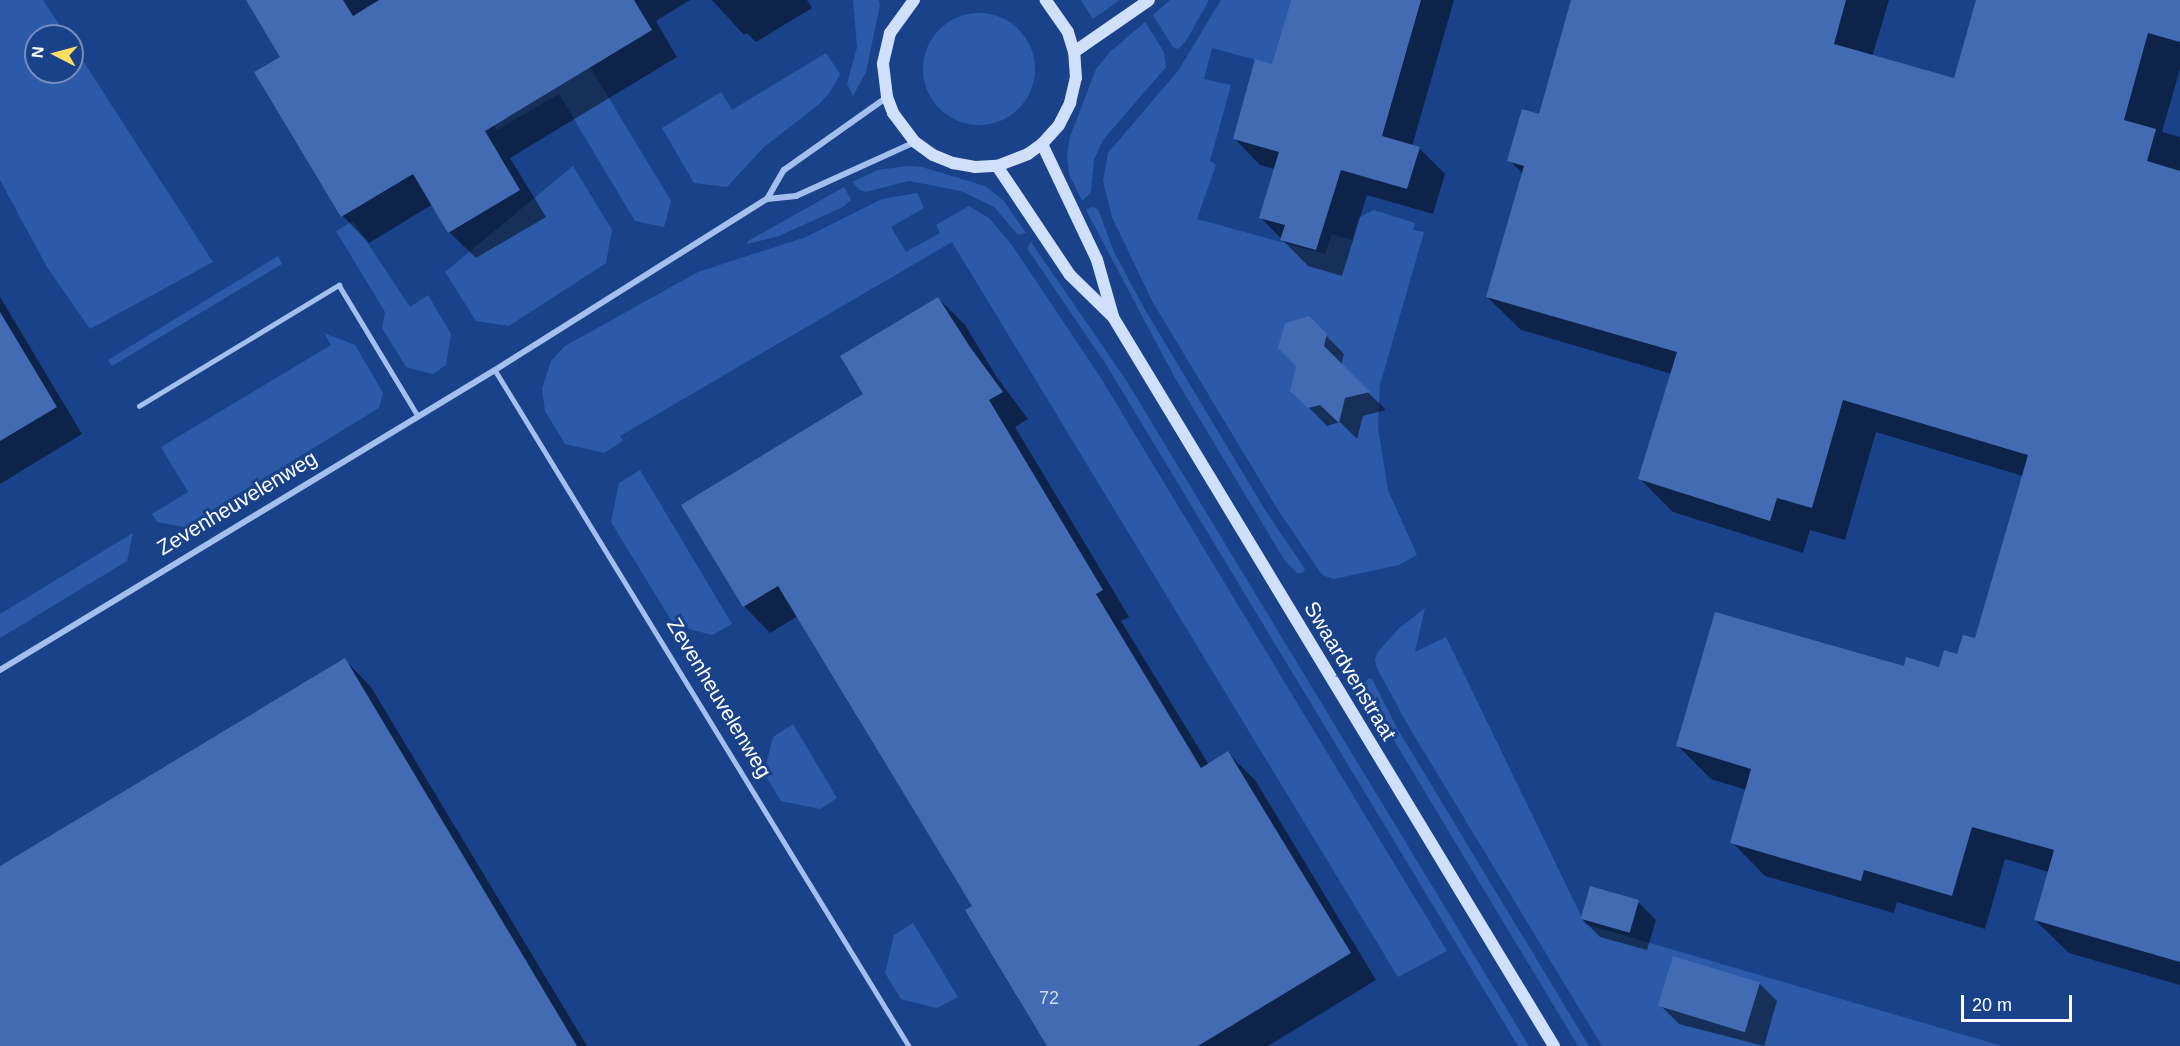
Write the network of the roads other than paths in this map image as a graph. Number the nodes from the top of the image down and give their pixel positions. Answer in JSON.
{"nodes":[{"id":1,"x":1046,"y":0,"type":"edge"},
{"id":2,"x":1149,"y":0,"type":"edge"},
{"id":3,"x":909,"y":2,"type":"edge"},
{"id":4,"x":1074,"y":52,"type":"junction"},
{"id":5,"x":887,"y":97,"type":"junction"},
{"id":6,"x":915,"y":142,"type":"junction"},
{"id":7,"x":1042,"y":144,"type":"junction"},
{"id":8,"x":997,"y":165,"type":"junction"},
{"id":9,"x":768,"y":199,"type":"junction"},
{"id":10,"x":1113,"y":317,"type":"junction"},
{"id":11,"x":495,"y":370,"type":"junction"},
{"id":12,"x":139,"y":406,"type":"dead end"},
{"id":13,"x":418,"y":416,"type":"junction"},
{"id":14,"x":0,"y":670,"type":"edge"},
{"id":15,"x":909,"y":1046,"type":"edge"},
{"id":16,"x":1554,"y":1046,"type":"edge"}],
"edges":[{"from":1,"to":4,"type":"street"},
{"from":2,"to":4,"type":"street"},
{"from":3,"to":5,"type":"street"},
{"from":4,"to":7,"type":"street"},
{"from":5,"to":6,"type":"street"},
{"from":5,"to":9,"type":"street","name":"Zevenheuvelenweg"},
{"from":6,"to":8,"type":"street"},
{"from":6,"to":9,"type":"street","name":"Zevenheuvelenweg"},
{"from":7,"to":8,"type":"street"},
{"from":7,"to":10,"type":"street","name":"Swaardvenstraat"},
{"from":8,"to":10,"type":"street","name":"Swaardvenstraat"},
{"from":9,"to":11,"type":"street","name":"Zevenheuvelenweg"},
{"from":10,"to":16,"type":"street","name":"Swaardvenstraat"},
{"from":11,"to":13,"type":"street","name":"Zevenheuvelenweg"},
{"from":11,"to":15,"type":"lane","name":"Zevenheuvelenweg"},
{"from":12,"to":13,"type":"lane"},
{"from":13,"to":14,"type":"street","name":"Zevenheuvelenweg"}]}
